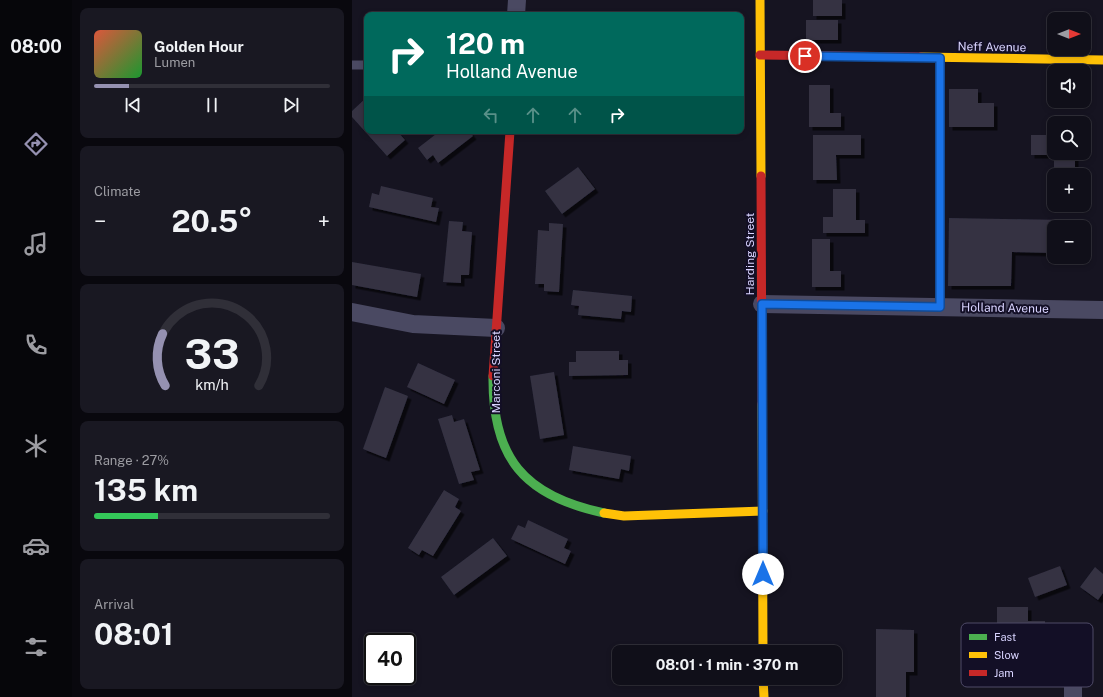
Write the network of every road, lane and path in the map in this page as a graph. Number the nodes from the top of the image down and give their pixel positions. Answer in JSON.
{"nodes":[{"id":1,"x":517,"y":0,"type":"edge"},
{"id":2,"x":760,"y":0,"type":"edge"},
{"id":3,"x":516,"y":12,"type":"edge"},
{"id":4,"x":760,"y":55,"type":"junction"},
{"id":5,"x":940,"y":58,"type":"junction"},
{"id":6,"x":1103,"y":60,"type":"edge"},
{"id":7,"x":352,"y":65,"type":"edge"},
{"id":8,"x":364,"y":65,"type":"edge"},
{"id":9,"x":510,"y":134,"type":"edge"},
{"id":10,"x":762,"y":304,"type":"junction"},
{"id":11,"x":940,"y":307,"type":"junction"},
{"id":12,"x":1103,"y":310,"type":"edge"},
{"id":13,"x":352,"y":312,"type":"edge"},
{"id":14,"x":496,"y":328,"type":"junction"},
{"id":15,"x":763,"y":511,"type":"junction"},
{"id":16,"x":763,"y":645,"type":"edge"},
{"id":17,"x":764,"y":685,"type":"edge"},
{"id":18,"x":764,"y":697,"type":"edge"}],
"edges":[{"from":1,"to":3,"type":"street"},
{"from":2,"to":4,"type":"street","name":"Harding Street"},
{"from":4,"to":5,"type":"street","name":"Neff Avenue"},
{"from":4,"to":10,"type":"street","name":"Harding Street"},
{"from":5,"to":6,"type":"street","name":"Neff Avenue"},
{"from":5,"to":11,"type":"lane"},
{"from":7,"to":8,"type":"lane"},
{"from":9,"to":14,"type":"street","name":"Marconi Street"},
{"from":10,"to":11,"type":"street","name":"Holland Avenue"},
{"from":10,"to":15,"type":"street","name":"Harding Street"},
{"from":11,"to":12,"type":"street","name":"Holland Avenue"},
{"from":13,"to":14,"type":"street"},
{"from":14,"to":15,"type":"street","name":"Marconi Street"},
{"from":15,"to":16,"type":"street","name":"Harding Street"},
{"from":17,"to":18,"type":"street"}]}
